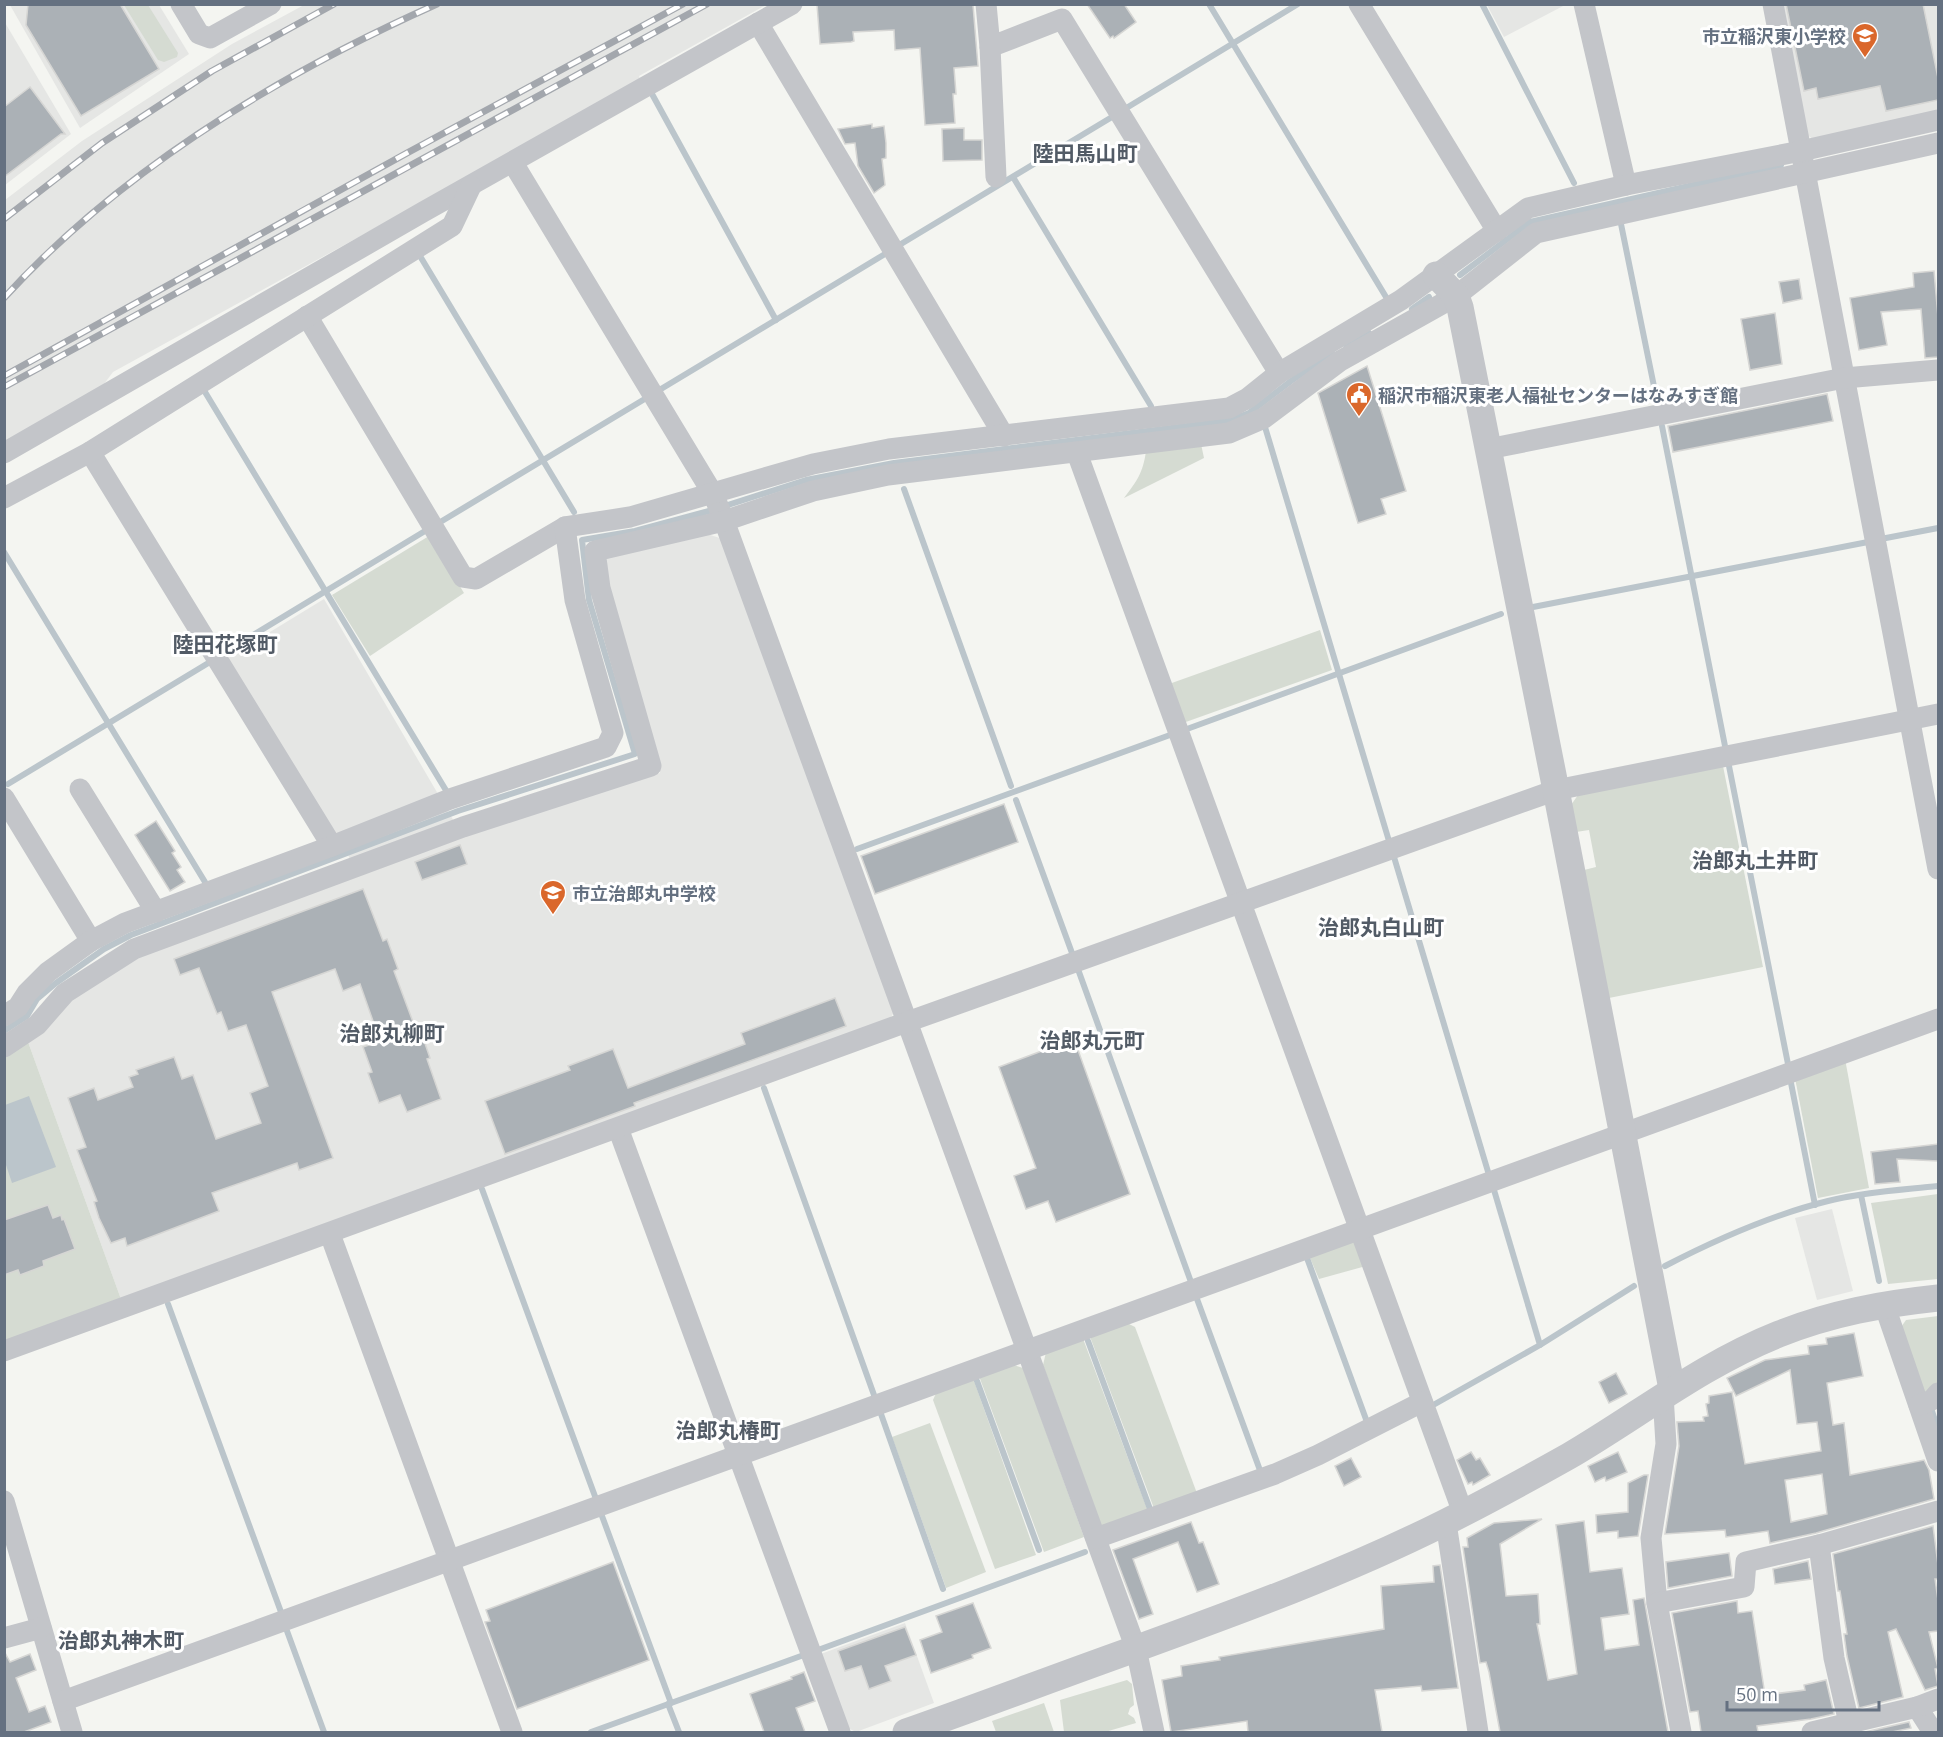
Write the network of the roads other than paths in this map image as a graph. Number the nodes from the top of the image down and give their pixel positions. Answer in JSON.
{"nodes":[{"id":1,"x":182,"y":4,"type":"edge"},
{"id":2,"x":271,"y":4,"type":"edge"},
{"id":3,"x":792,"y":4,"type":"edge"},
{"id":4,"x":986,"y":4,"type":"edge"},
{"id":5,"x":1359,"y":4,"type":"edge"},
{"id":6,"x":1584,"y":4,"type":"edge"},
{"id":7,"x":1773,"y":4,"type":"edge"},
{"id":8,"x":758,"y":23,"type":"junction"},
{"id":9,"x":990,"y":46,"type":"junction"},
{"id":10,"x":1938,"y":120,"type":"edge"},
{"id":11,"x":1938,"y":143,"type":"edge"},
{"id":12,"x":1801,"y":151,"type":"junction"},
{"id":13,"x":513,"y":163,"type":"junction"},
{"id":14,"x":1805,"y":172,"type":"junction"},
{"id":15,"x":996,"y":177,"type":"dead end"},
{"id":16,"x":1626,"y":185,"type":"junction"},
{"id":17,"x":471,"y":186,"type":"junction"},
{"id":18,"x":1497,"y":231,"type":"junction"},
{"id":19,"x":1436,"y":275,"type":"junction"},
{"id":20,"x":1456,"y":296,"type":"junction"},
{"id":21,"x":307,"y":316,"type":"junction"},
{"id":22,"x":1938,"y":370,"type":"edge"},
{"id":23,"x":1279,"y":373,"type":"junction"},
{"id":24,"x":1844,"y":378,"type":"junction"},
{"id":25,"x":1004,"y":436,"type":"junction"},
{"id":26,"x":1488,"y":449,"type":"junction"},
{"id":27,"x":90,"y":452,"type":"junction"},
{"id":28,"x":4,"y":453,"type":"edge"},
{"id":29,"x":1077,"y":453,"type":"junction"},
{"id":30,"x":4,"y":498,"type":"edge"},
{"id":31,"x":719,"y":508,"type":"junction"},
{"id":32,"x":565,"y":527,"type":"junction"},
{"id":33,"x":1938,"y":714,"type":"edge"},
{"id":34,"x":1910,"y":720,"type":"junction"},
{"id":35,"x":80,"y":789,"type":"dead end"},
{"id":36,"x":1556,"y":790,"type":"junction"},
{"id":37,"x":4,"y":798,"type":"edge"},
{"id":38,"x":332,"y":846,"type":"junction"},
{"id":39,"x":1938,"y":869,"type":"edge"},
{"id":40,"x":1240,"y":902,"type":"junction"},
{"id":41,"x":156,"y":912,"type":"junction"},
{"id":42,"x":91,"y":941,"type":"junction"},
{"id":43,"x":4,"y":1016,"type":"edge"},
{"id":44,"x":1938,"y":1019,"type":"edge"},
{"id":45,"x":907,"y":1022,"type":"junction"},
{"id":46,"x":4,"y":1047,"type":"edge"},
{"id":47,"x":618,"y":1128,"type":"junction"},
{"id":48,"x":1623,"y":1133,"type":"junction"},
{"id":49,"x":1359,"y":1228,"type":"junction"},
{"id":50,"x":330,"y":1234,"type":"junction"},
{"id":51,"x":1938,"y":1298,"type":"edge"},
{"id":52,"x":1884,"y":1304,"type":"junction"},
{"id":53,"x":1027,"y":1349,"type":"junction"},
{"id":54,"x":4,"y":1351,"type":"edge"},
{"id":55,"x":1667,"y":1392,"type":"junction"},
{"id":56,"x":1938,"y":1393,"type":"edge"},
{"id":57,"x":1422,"y":1402,"type":"junction"},
{"id":58,"x":1919,"y":1405,"type":"junction"},
{"id":59,"x":738,"y":1455,"type":"junction"},
{"id":60,"x":1938,"y":1461,"type":"edge"},
{"id":61,"x":4,"y":1501,"type":"edge"},
{"id":62,"x":1938,"y":1511,"type":"edge"},
{"id":63,"x":1454,"y":1518,"type":"junction"},
{"id":64,"x":1096,"y":1538,"type":"junction"},
{"id":65,"x":1819,"y":1545,"type":"junction"},
{"id":66,"x":449,"y":1560,"type":"junction"},
{"id":67,"x":1657,"y":1603,"type":"junction"},
{"id":68,"x":41,"y":1628,"type":"junction"},
{"id":69,"x":4,"y":1638,"type":"edge"},
{"id":70,"x":1136,"y":1648,"type":"junction"},
{"id":71,"x":1938,"y":1699,"type":"edge"},
{"id":72,"x":63,"y":1701,"type":"junction"},
{"id":73,"x":1917,"y":1707,"type":"junction"},
{"id":74,"x":1849,"y":1723,"type":"junction"},
{"id":75,"x":939,"y":1727,"type":"edge"},
{"id":76,"x":72,"y":1732,"type":"edge"},
{"id":77,"x":512,"y":1732,"type":"edge"},
{"id":78,"x":840,"y":1732,"type":"edge"},
{"id":79,"x":906,"y":1732,"type":"edge"},
{"id":80,"x":1154,"y":1732,"type":"edge"},
{"id":81,"x":1478,"y":1732,"type":"edge"},
{"id":82,"x":1681,"y":1732,"type":"edge"},
{"id":83,"x":1812,"y":1732,"type":"edge"},
{"id":84,"x":1933,"y":1732,"type":"edge"}],
"edges":[{"from":1,"to":2,"type":"street"},
{"from":3,"to":8,"type":"street"},
{"from":4,"to":9,"type":"street"},
{"from":5,"to":18,"type":"street"},
{"from":6,"to":16,"type":"street"},
{"from":7,"to":12,"type":"street"},
{"from":8,"to":13,"type":"street"},
{"from":8,"to":25,"type":"street"},
{"from":9,"to":15,"type":"street"},
{"from":9,"to":23,"type":"street"},
{"from":10,"to":12,"type":"street"},
{"from":11,"to":14,"type":"street"},
{"from":12,"to":14,"type":"street"},
{"from":12,"to":16,"type":"street"},
{"from":13,"to":17,"type":"street"},
{"from":13,"to":31,"type":"street"},
{"from":14,"to":20,"type":"street"},
{"from":14,"to":24,"type":"street"},
{"from":16,"to":18,"type":"street"},
{"from":17,"to":21,"type":"street"},
{"from":17,"to":28,"type":"street"},
{"from":18,"to":19,"type":"street"},
{"from":19,"to":20,"type":"street"},
{"from":19,"to":23,"type":"street"},
{"from":20,"to":26,"type":"street"},
{"from":20,"to":29,"type":"street"},
{"from":21,"to":27,"type":"street"},
{"from":21,"to":32,"type":"street"},
{"from":22,"to":24,"type":"street"},
{"from":23,"to":25,"type":"street"},
{"from":24,"to":26,"type":"street"},
{"from":24,"to":34,"type":"street"},
{"from":25,"to":31,"type":"street"},
{"from":26,"to":36,"type":"street"},
{"from":27,"to":30,"type":"street"},
{"from":27,"to":38,"type":"street"},
{"from":29,"to":31,"type":"street"},
{"from":29,"to":40,"type":"street"},
{"from":31,"to":32,"type":"street"},
{"from":31,"to":45,"type":"street"},
{"from":31,"to":46,"type":"street"},
{"from":32,"to":38,"type":"street"},
{"from":33,"to":34,"type":"street"},
{"from":34,"to":36,"type":"street"},
{"from":34,"to":39,"type":"street"},
{"from":35,"to":41,"type":"street"},
{"from":36,"to":40,"type":"street"},
{"from":36,"to":48,"type":"street"},
{"from":37,"to":42,"type":"street"},
{"from":38,"to":41,"type":"street"},
{"from":40,"to":45,"type":"street"},
{"from":40,"to":49,"type":"street"},
{"from":41,"to":42,"type":"street"},
{"from":42,"to":43,"type":"street"},
{"from":44,"to":48,"type":"street"},
{"from":45,"to":47,"type":"street"},
{"from":45,"to":53,"type":"street"},
{"from":47,"to":50,"type":"street"},
{"from":47,"to":59,"type":"street"},
{"from":48,"to":49,"type":"street"},
{"from":48,"to":55,"type":"street"},
{"from":49,"to":53,"type":"street"},
{"from":49,"to":57,"type":"street"},
{"from":50,"to":54,"type":"street"},
{"from":50,"to":66,"type":"street"},
{"from":51,"to":52,"type":"street"},
{"from":52,"to":55,"type":"street"},
{"from":52,"to":58,"type":"street"},
{"from":53,"to":59,"type":"street"},
{"from":53,"to":64,"type":"street"},
{"from":55,"to":63,"type":"street"},
{"from":55,"to":67,"type":"street"},
{"from":56,"to":58,"type":"street"},
{"from":57,"to":63,"type":"street"},
{"from":57,"to":64,"type":"street"},
{"from":58,"to":60,"type":"street"},
{"from":59,"to":66,"type":"street"},
{"from":59,"to":78,"type":"street"},
{"from":61,"to":68,"type":"street"},
{"from":62,"to":65,"type":"street"},
{"from":63,"to":70,"type":"street"},
{"from":63,"to":81,"type":"street"},
{"from":64,"to":70,"type":"street"},
{"from":65,"to":67,"type":"street"},
{"from":65,"to":74,"type":"street"},
{"from":66,"to":72,"type":"street"},
{"from":66,"to":77,"type":"street"},
{"from":67,"to":82,"type":"street"},
{"from":68,"to":69,"type":"street"},
{"from":68,"to":72,"type":"street"},
{"from":70,"to":75,"type":"street"},
{"from":70,"to":80,"type":"street"},
{"from":71,"to":73,"type":"street"},
{"from":72,"to":76,"type":"street"},
{"from":73,"to":74,"type":"street"},
{"from":73,"to":84,"type":"street"},
{"from":74,"to":83,"type":"street"},
{"from":75,"to":79,"type":"street"}]}
